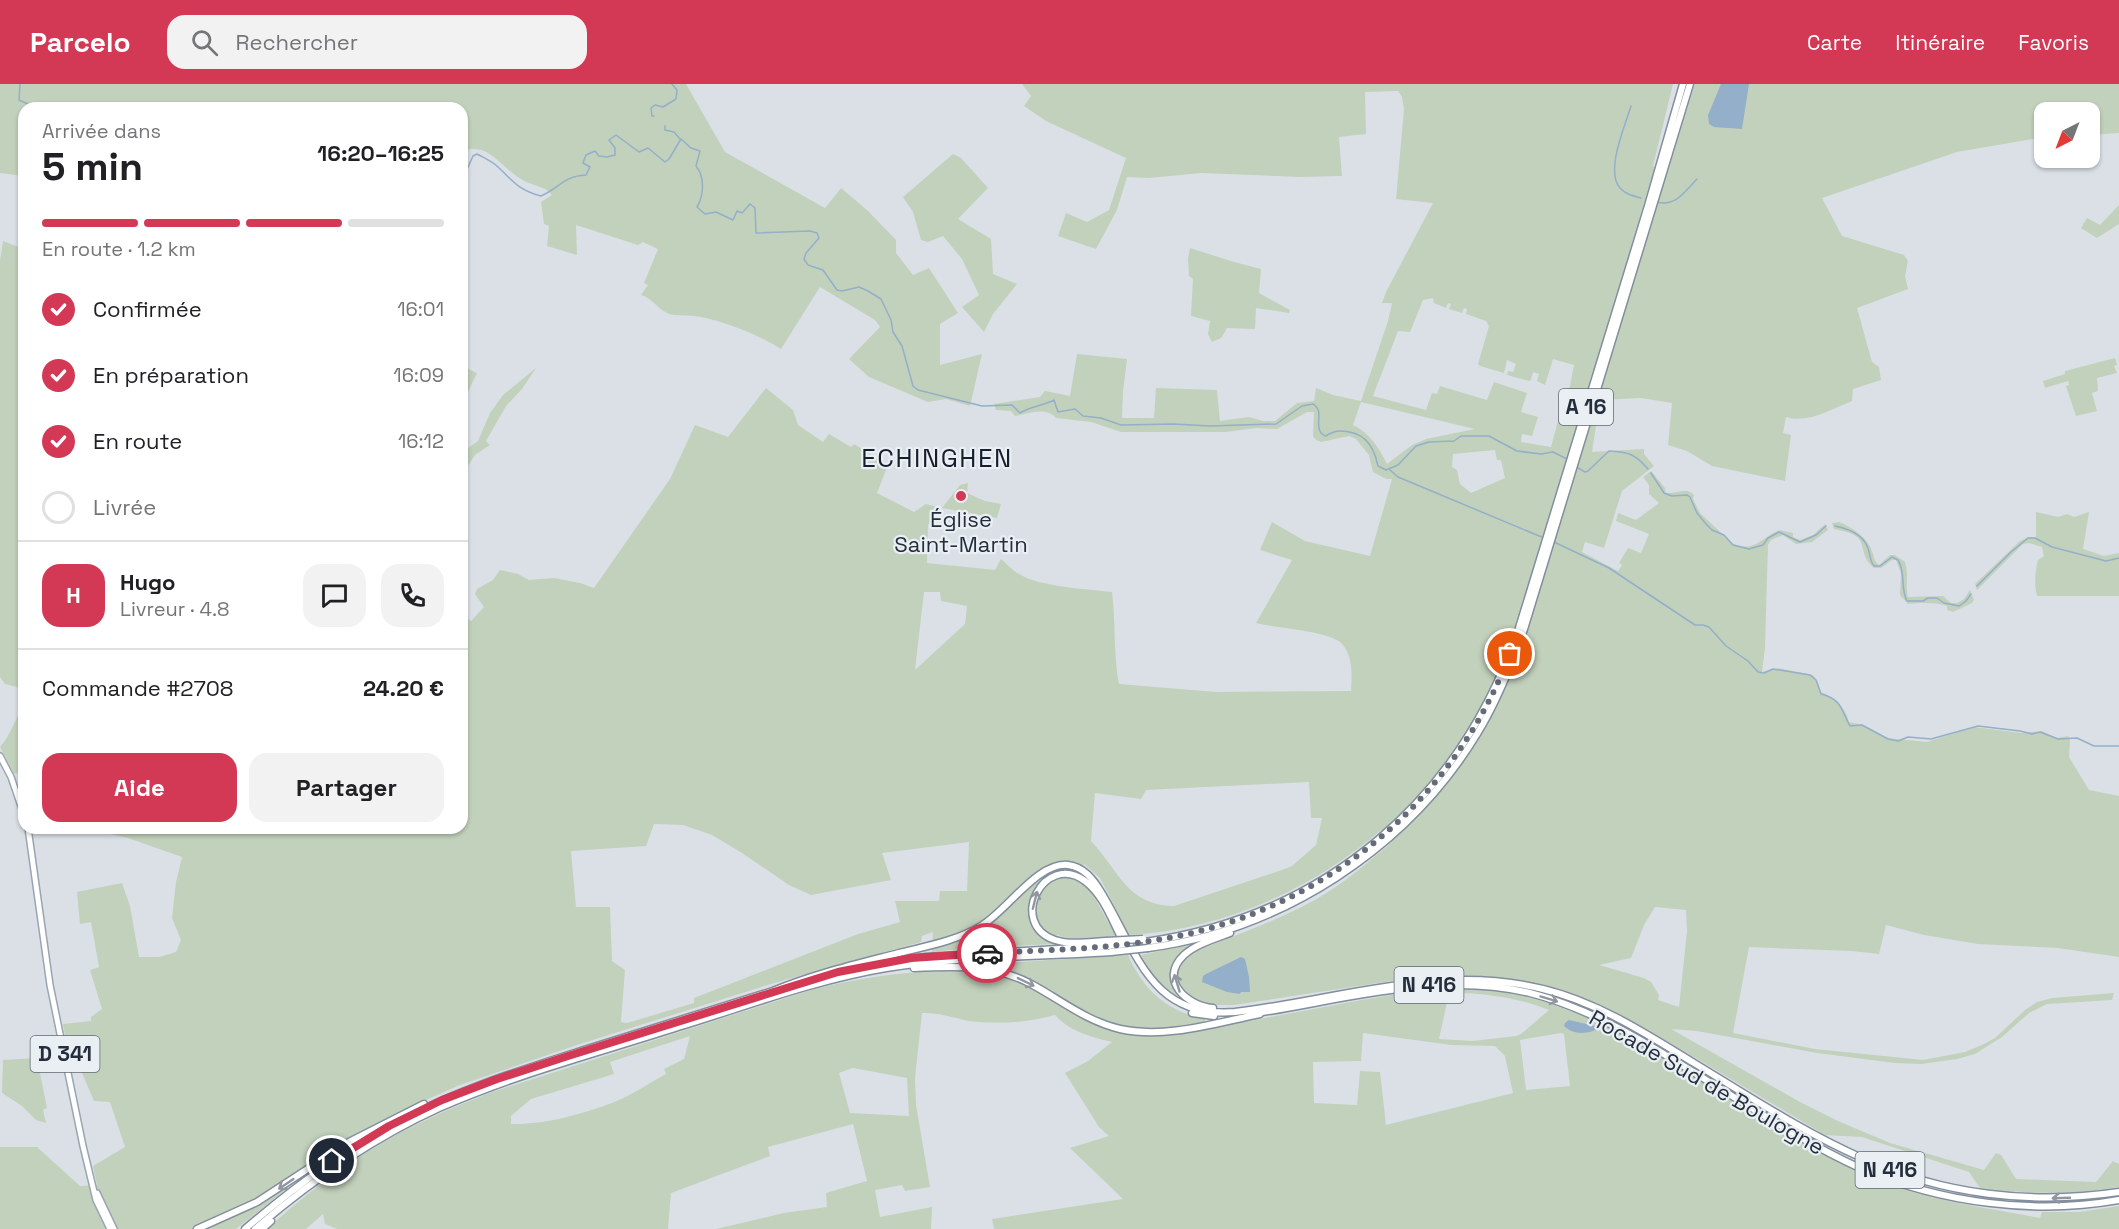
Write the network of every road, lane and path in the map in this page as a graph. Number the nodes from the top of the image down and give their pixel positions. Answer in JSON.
{"nodes":[{"id":1,"x":1681,"y":84,"type":"edge"},
{"id":2,"x":1690,"y":84,"type":"edge"},
{"id":3,"x":1664,"y":161,"type":"junction"},
{"id":4,"x":0,"y":756,"type":"edge"},
{"id":5,"x":0,"y":762,"type":"edge"},
{"id":6,"x":18,"y":796,"type":"edge"},
{"id":7,"x":18,"y":798,"type":"edge"},
{"id":8,"x":29,"y":834,"type":"edge"},
{"id":9,"x":1372,"y":849,"type":"junction"},
{"id":10,"x":1145,"y":943,"type":"junction"},
{"id":11,"x":1108,"y":946,"type":"junction"},
{"id":12,"x":927,"y":963,"type":"junction"},
{"id":13,"x":774,"y":991,"type":"junction"},
{"id":14,"x":1292,"y":1002,"type":"junction"},
{"id":15,"x":1308,"y":1005,"type":"junction"},
{"id":16,"x":490,"y":1081,"type":"junction"},
{"id":17,"x":333,"y":1168,"type":"junction"},
{"id":18,"x":2119,"y":1192,"type":"edge"},
{"id":19,"x":2119,"y":1201,"type":"edge"},
{"id":20,"x":112,"y":1229,"type":"edge"},
{"id":21,"x":197,"y":1229,"type":"edge"},
{"id":22,"x":245,"y":1229,"type":"edge"},
{"id":23,"x":255,"y":1229,"type":"edge"},
{"id":24,"x":262,"y":1229,"type":"edge"}],
"edges":[{"from":1,"to":3,"type":"highway","number":"A 16"},
{"from":2,"to":3,"type":"highway","number":"A 16"},
{"from":3,"to":9,"type":"highway","number":"A 16"},
{"from":3,"to":9,"type":"highway","number":"A 16"},
{"from":4,"to":6,"type":"main road"},
{"from":5,"to":7,"type":"main road"},
{"from":8,"to":20,"type":"main road","number":"D 341"},
{"from":9,"to":10,"type":"highway","number":"A 16"},
{"from":9,"to":10,"type":"highway","number":"A 16"},
{"from":14,"to":9,"type":"highway","one_way":true},
{"from":10,"to":11,"type":"highway","number":"A 16","bridge":true},
{"from":10,"to":11,"type":"highway","bridge":true},
{"from":11,"to":12,"type":"highway","number":"A 16"},
{"from":11,"to":15,"type":"highway","one_way":true},
{"from":12,"to":13,"type":"highway","number":"A 16"},
{"from":12,"to":15,"type":"highway","one_way":true},
{"from":12,"to":17,"type":"highway","number":"A 16"},
{"from":13,"to":14,"type":"highway"},
{"from":13,"to":16,"type":"highway","number":"A 16"},
{"from":18,"to":14,"type":"highway","name":"Rocade Sud de Boulogne","number":"N 416","one_way":true},
{"from":15,"to":19,"type":"highway","name":"Rocade Sud de Boulogne","number":"N 416","one_way":true},
{"from":16,"to":21,"type":"highway","one_way":true},
{"from":16,"to":22,"type":"highway","number":"A 16"},
{"from":17,"to":23,"type":"highway","number":"A 16"},
{"from":17,"to":24,"type":"highway"}]}
